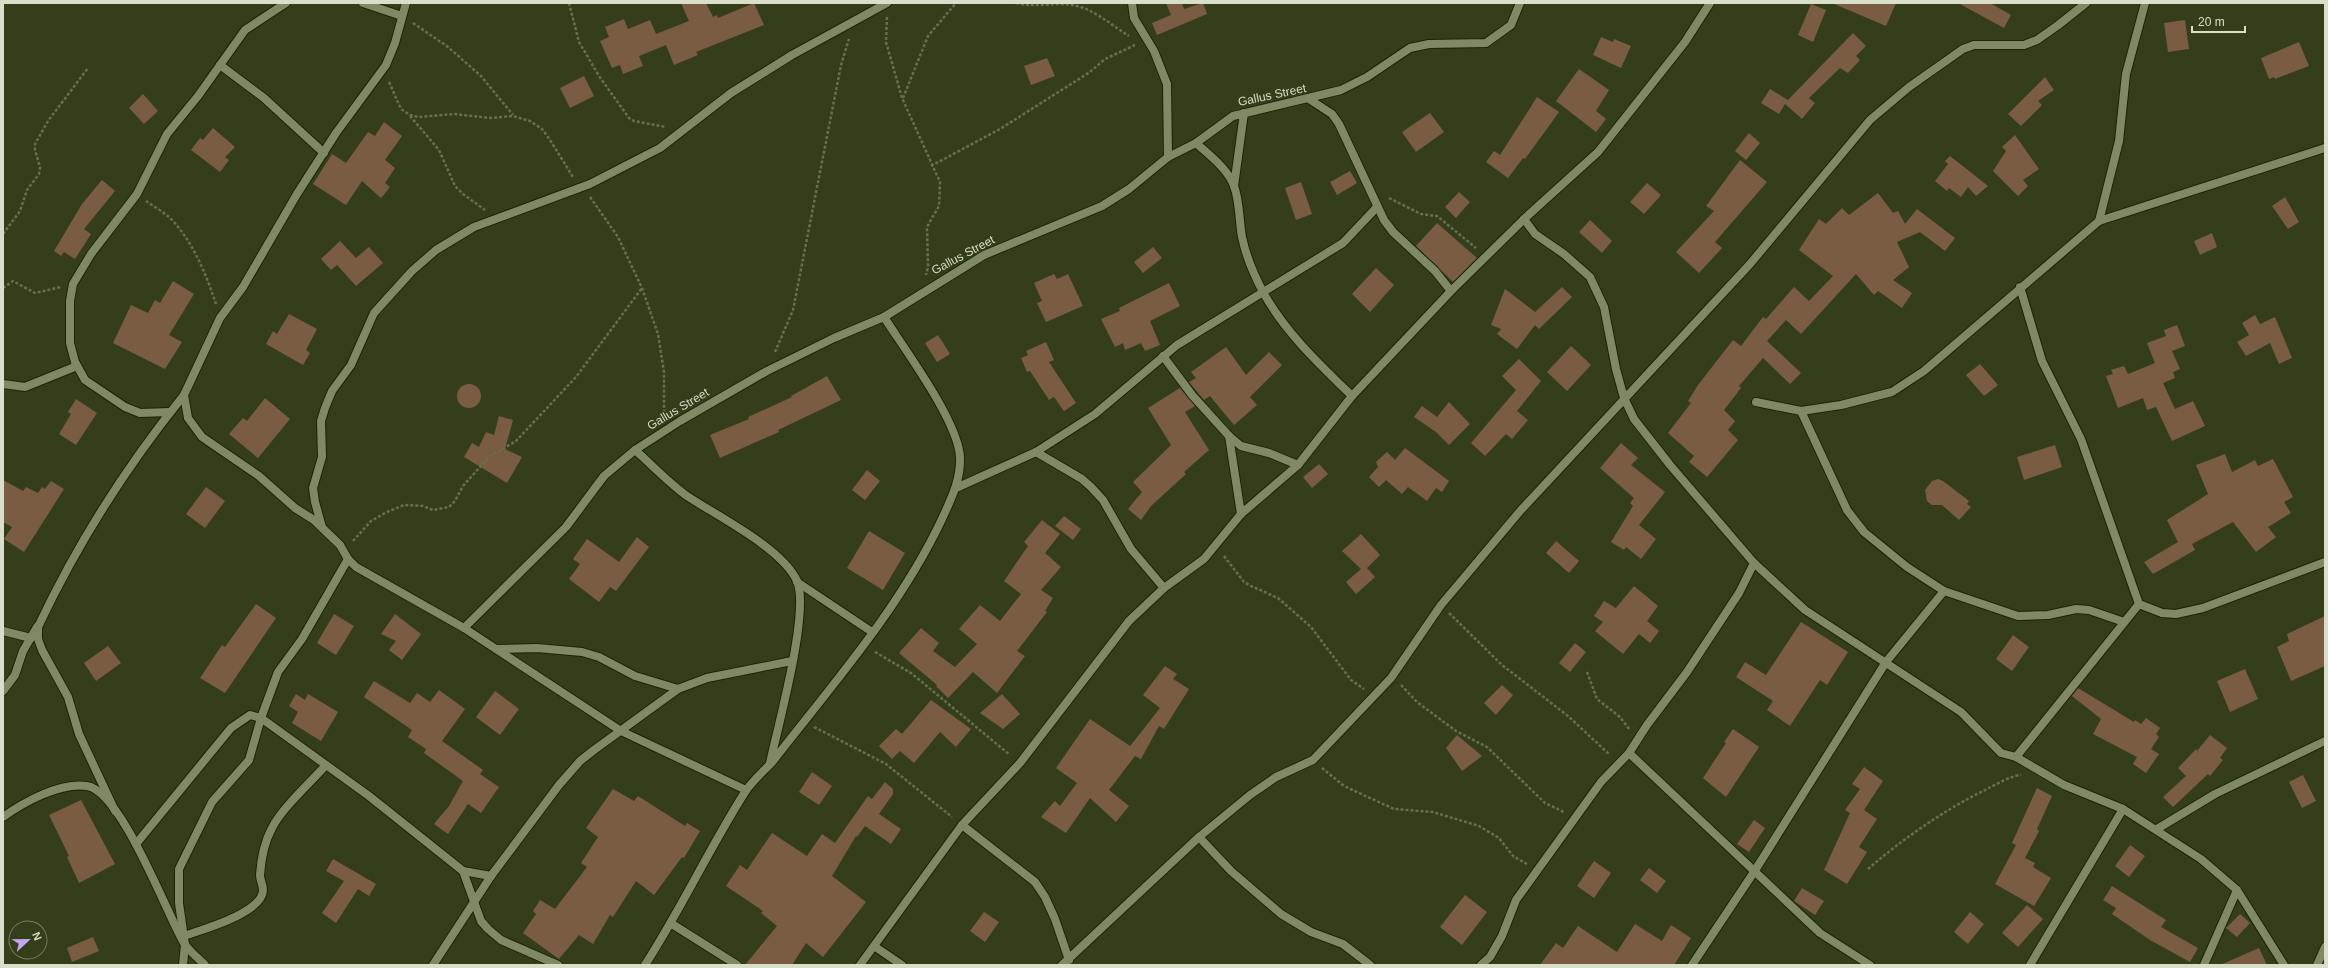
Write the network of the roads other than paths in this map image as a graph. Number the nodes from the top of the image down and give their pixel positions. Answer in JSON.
{"nodes":[{"id":1,"x":286,"y":3,"type":"edge"},
{"id":2,"x":363,"y":3,"type":"edge"},
{"id":3,"x":406,"y":3,"type":"edge"},
{"id":4,"x":1132,"y":3,"type":"edge"},
{"id":5,"x":1520,"y":3,"type":"edge"},
{"id":6,"x":1710,"y":3,"type":"edge"},
{"id":7,"x":2086,"y":3,"type":"edge"},
{"id":8,"x":2145,"y":3,"type":"edge"},
{"id":9,"x":887,"y":7,"type":"edge"},
{"id":10,"x":402,"y":16,"type":"junction"},
{"id":11,"x":220,"y":65,"type":"junction"},
{"id":12,"x":1309,"y":100,"type":"junction"},
{"id":13,"x":1244,"y":113,"type":"junction"},
{"id":14,"x":1196,"y":143,"type":"junction"},
{"id":15,"x":2325,"y":148,"type":"edge"},
{"id":16,"x":324,"y":153,"type":"junction"},
{"id":17,"x":1168,"y":157,"type":"junction"},
{"id":18,"x":1234,"y":186,"type":"junction"},
{"id":19,"x":1377,"y":207,"type":"junction"},
{"id":20,"x":1524,"y":219,"type":"junction"},
{"id":21,"x":2099,"y":221,"type":"junction"},
{"id":22,"x":2020,"y":287,"type":"junction"},
{"id":23,"x":1450,"y":291,"type":"junction"},
{"id":24,"x":1263,"y":292,"type":"junction"},
{"id":25,"x":884,"y":317,"type":"junction"},
{"id":26,"x":1163,"y":356,"type":"junction"},
{"id":27,"x":77,"y":366,"type":"junction"},
{"id":28,"x":3,"y":384,"type":"edge"},
{"id":29,"x":184,"y":395,"type":"junction"},
{"id":30,"x":1352,"y":396,"type":"junction"},
{"id":31,"x":1624,"y":398,"type":"junction"},
{"id":32,"x":1756,"y":402,"type":"dead end"},
{"id":33,"x":1801,"y":411,"type":"junction"},
{"id":34,"x":170,"y":412,"type":"junction"},
{"id":35,"x":1229,"y":436,"type":"junction"},
{"id":36,"x":635,"y":450,"type":"junction"},
{"id":37,"x":1036,"y":452,"type":"junction"},
{"id":38,"x":1298,"y":465,"type":"junction"},
{"id":39,"x":956,"y":488,"type":"junction"},
{"id":40,"x":1241,"y":514,"type":"junction"},
{"id":41,"x":322,"y":528,"type":"junction"},
{"id":42,"x":346,"y":556,"type":"junction"},
{"id":43,"x":2325,"y":562,"type":"edge"},
{"id":44,"x":1754,"y":563,"type":"junction"},
{"id":45,"x":797,"y":582,"type":"junction"},
{"id":46,"x":1164,"y":588,"type":"junction"},
{"id":47,"x":1944,"y":591,"type":"junction"},
{"id":48,"x":2139,"y":604,"type":"junction"},
{"id":49,"x":2124,"y":622,"type":"junction"},
{"id":50,"x":38,"y":627,"type":"junction"},
{"id":51,"x":464,"y":628,"type":"junction"},
{"id":52,"x":3,"y":631,"type":"edge"},
{"id":53,"x":872,"y":632,"type":"junction"},
{"id":54,"x":31,"y":638,"type":"junction"},
{"id":55,"x":497,"y":649,"type":"junction"},
{"id":56,"x":792,"y":661,"type":"junction"},
{"id":57,"x":1886,"y":662,"type":"junction"},
{"id":58,"x":678,"y":689,"type":"junction"},
{"id":59,"x":3,"y":691,"type":"edge"},
{"id":60,"x":261,"y":718,"type":"junction"},
{"id":61,"x":621,"y":731,"type":"junction"},
{"id":62,"x":2325,"y":742,"type":"edge"},
{"id":63,"x":1629,"y":753,"type":"junction"},
{"id":64,"x":2016,"y":757,"type":"junction"},
{"id":65,"x":326,"y":765,"type":"junction"},
{"id":66,"x":769,"y":765,"type":"junction"},
{"id":67,"x":746,"y":790,"type":"junction"},
{"id":68,"x":2123,"y":809,"type":"junction"},
{"id":69,"x":115,"y":811,"type":"junction"},
{"id":70,"x":3,"y":817,"type":"edge"},
{"id":71,"x":962,"y":826,"type":"junction"},
{"id":72,"x":2157,"y":829,"type":"junction"},
{"id":73,"x":1199,"y":838,"type":"junction"},
{"id":74,"x":136,"y":844,"type":"junction"},
{"id":75,"x":463,"y":871,"type":"junction"},
{"id":76,"x":1754,"y":872,"type":"junction"},
{"id":77,"x":490,"y":876,"type":"junction"},
{"id":78,"x":2237,"y":890,"type":"junction"},
{"id":79,"x":475,"y":901,"type":"junction"},
{"id":80,"x":672,"y":924,"type":"junction"},
{"id":81,"x":184,"y":940,"type":"junction"},
{"id":82,"x":874,"y":946,"type":"junction"},
{"id":83,"x":2325,"y":947,"type":"edge"},
{"id":84,"x":1066,"y":963,"type":"edge"},
{"id":85,"x":183,"y":965,"type":"edge"},
{"id":86,"x":205,"y":965,"type":"edge"},
{"id":87,"x":433,"y":965,"type":"edge"},
{"id":88,"x":558,"y":965,"type":"edge"},
{"id":89,"x":645,"y":965,"type":"edge"},
{"id":90,"x":737,"y":965,"type":"edge"},
{"id":91,"x":860,"y":965,"type":"edge"},
{"id":92,"x":902,"y":965,"type":"edge"},
{"id":93,"x":1370,"y":965,"type":"edge"},
{"id":94,"x":1481,"y":965,"type":"edge"},
{"id":95,"x":1692,"y":965,"type":"edge"},
{"id":96,"x":1870,"y":965,"type":"edge"},
{"id":97,"x":2030,"y":965,"type":"edge"},
{"id":98,"x":2204,"y":965,"type":"edge"},
{"id":99,"x":2284,"y":965,"type":"edge"},
{"id":100,"x":2317,"y":965,"type":"edge"}],
"edges":[{"from":1,"to":11,"type":"street"},
{"from":2,"to":10,"type":"street"},
{"from":3,"to":10,"type":"street"},
{"from":4,"to":17,"type":"street"},
{"from":5,"to":12,"type":"street","name":"Gallus Street"},
{"from":6,"to":20,"type":"street"},
{"from":7,"to":31,"type":"street"},
{"from":8,"to":21,"type":"street"},
{"from":9,"to":41,"type":"street"},
{"from":10,"to":16,"type":"street"},
{"from":11,"to":16,"type":"street"},
{"from":11,"to":27,"type":"street"},
{"from":12,"to":13,"type":"street","name":"Gallus Street"},
{"from":12,"to":19,"type":"street"},
{"from":13,"to":14,"type":"street","name":"Gallus Street"},
{"from":13,"to":18,"type":"street"},
{"from":14,"to":17,"type":"street","name":"Gallus Street"},
{"from":14,"to":18,"type":"street"},
{"from":15,"to":21,"type":"street"},
{"from":16,"to":29,"type":"street"},
{"from":17,"to":25,"type":"street","name":"Gallus Street"},
{"from":18,"to":24,"type":"street"},
{"from":19,"to":23,"type":"street"},
{"from":19,"to":24,"type":"street"},
{"from":20,"to":23,"type":"street"},
{"from":20,"to":31,"type":"street"},
{"from":21,"to":22,"type":"street"},
{"from":22,"to":33,"type":"street"},
{"from":22,"to":48,"type":"street"},
{"from":23,"to":30,"type":"street"},
{"from":24,"to":26,"type":"street"},
{"from":24,"to":30,"type":"street"},
{"from":25,"to":36,"type":"street","name":"Gallus Street"},
{"from":25,"to":39,"type":"street"},
{"from":26,"to":35,"type":"street"},
{"from":26,"to":37,"type":"street"},
{"from":27,"to":28,"type":"street"},
{"from":27,"to":34,"type":"street"},
{"from":29,"to":34,"type":"street"},
{"from":29,"to":41,"type":"street"},
{"from":30,"to":38,"type":"street"},
{"from":31,"to":44,"type":"street"},
{"from":31,"to":73,"type":"street"},
{"from":32,"to":33,"type":"street"},
{"from":33,"to":47,"type":"street"},
{"from":34,"to":50,"type":"street"},
{"from":35,"to":38,"type":"street"},
{"from":35,"to":40,"type":"street"},
{"from":36,"to":45,"type":"street"},
{"from":36,"to":51,"type":"street","name":"Gallus Street"},
{"from":37,"to":39,"type":"street"},
{"from":37,"to":46,"type":"street"},
{"from":38,"to":40,"type":"street"},
{"from":39,"to":53,"type":"street"},
{"from":40,"to":46,"type":"street"},
{"from":41,"to":42,"type":"street"},
{"from":42,"to":51,"type":"street"},
{"from":42,"to":60,"type":"street"},
{"from":43,"to":48,"type":"street"},
{"from":44,"to":57,"type":"street"},
{"from":44,"to":63,"type":"street"},
{"from":45,"to":53,"type":"street"},
{"from":45,"to":56,"type":"street"},
{"from":46,"to":71,"type":"street"},
{"from":47,"to":49,"type":"street"},
{"from":47,"to":57,"type":"street"},
{"from":48,"to":49,"type":"street"},
{"from":49,"to":64,"type":"street"},
{"from":50,"to":54,"type":"street"},
{"from":50,"to":69,"type":"street"},
{"from":51,"to":55,"type":"street"},
{"from":52,"to":54,"type":"street"},
{"from":53,"to":66,"type":"street"},
{"from":54,"to":59,"type":"street"},
{"from":55,"to":58,"type":"street"},
{"from":55,"to":61,"type":"street"},
{"from":56,"to":58,"type":"street"},
{"from":56,"to":66,"type":"street"},
{"from":57,"to":64,"type":"street"},
{"from":57,"to":76,"type":"street"},
{"from":58,"to":61,"type":"street"},
{"from":60,"to":65,"type":"street"},
{"from":60,"to":74,"type":"street"},
{"from":60,"to":81,"type":"street"},
{"from":61,"to":67,"type":"street"},
{"from":61,"to":77,"type":"street"},
{"from":62,"to":72,"type":"street"},
{"from":63,"to":76,"type":"street"},
{"from":63,"to":94,"type":"street"},
{"from":64,"to":68,"type":"street"},
{"from":65,"to":75,"type":"street"},
{"from":65,"to":81,"type":"street"},
{"from":66,"to":67,"type":"street"},
{"from":67,"to":80,"type":"street"},
{"from":68,"to":72,"type":"street"},
{"from":68,"to":97,"type":"street"},
{"from":69,"to":70,"type":"street"},
{"from":69,"to":74,"type":"street"},
{"from":71,"to":82,"type":"street"},
{"from":71,"to":84,"type":"street"},
{"from":72,"to":78,"type":"street"},
{"from":73,"to":84,"type":"street"},
{"from":73,"to":93,"type":"street"},
{"from":74,"to":81,"type":"street"},
{"from":75,"to":77,"type":"street"},
{"from":75,"to":79,"type":"street"},
{"from":76,"to":95,"type":"street"},
{"from":76,"to":96,"type":"street"},
{"from":77,"to":79,"type":"street"},
{"from":78,"to":98,"type":"street"},
{"from":78,"to":99,"type":"street"},
{"from":79,"to":87,"type":"street"},
{"from":79,"to":88,"type":"street"},
{"from":80,"to":89,"type":"street"},
{"from":80,"to":90,"type":"street"},
{"from":81,"to":85,"type":"street"},
{"from":81,"to":86,"type":"street"},
{"from":82,"to":91,"type":"street"},
{"from":82,"to":92,"type":"street"},
{"from":83,"to":100,"type":"street"}]}
